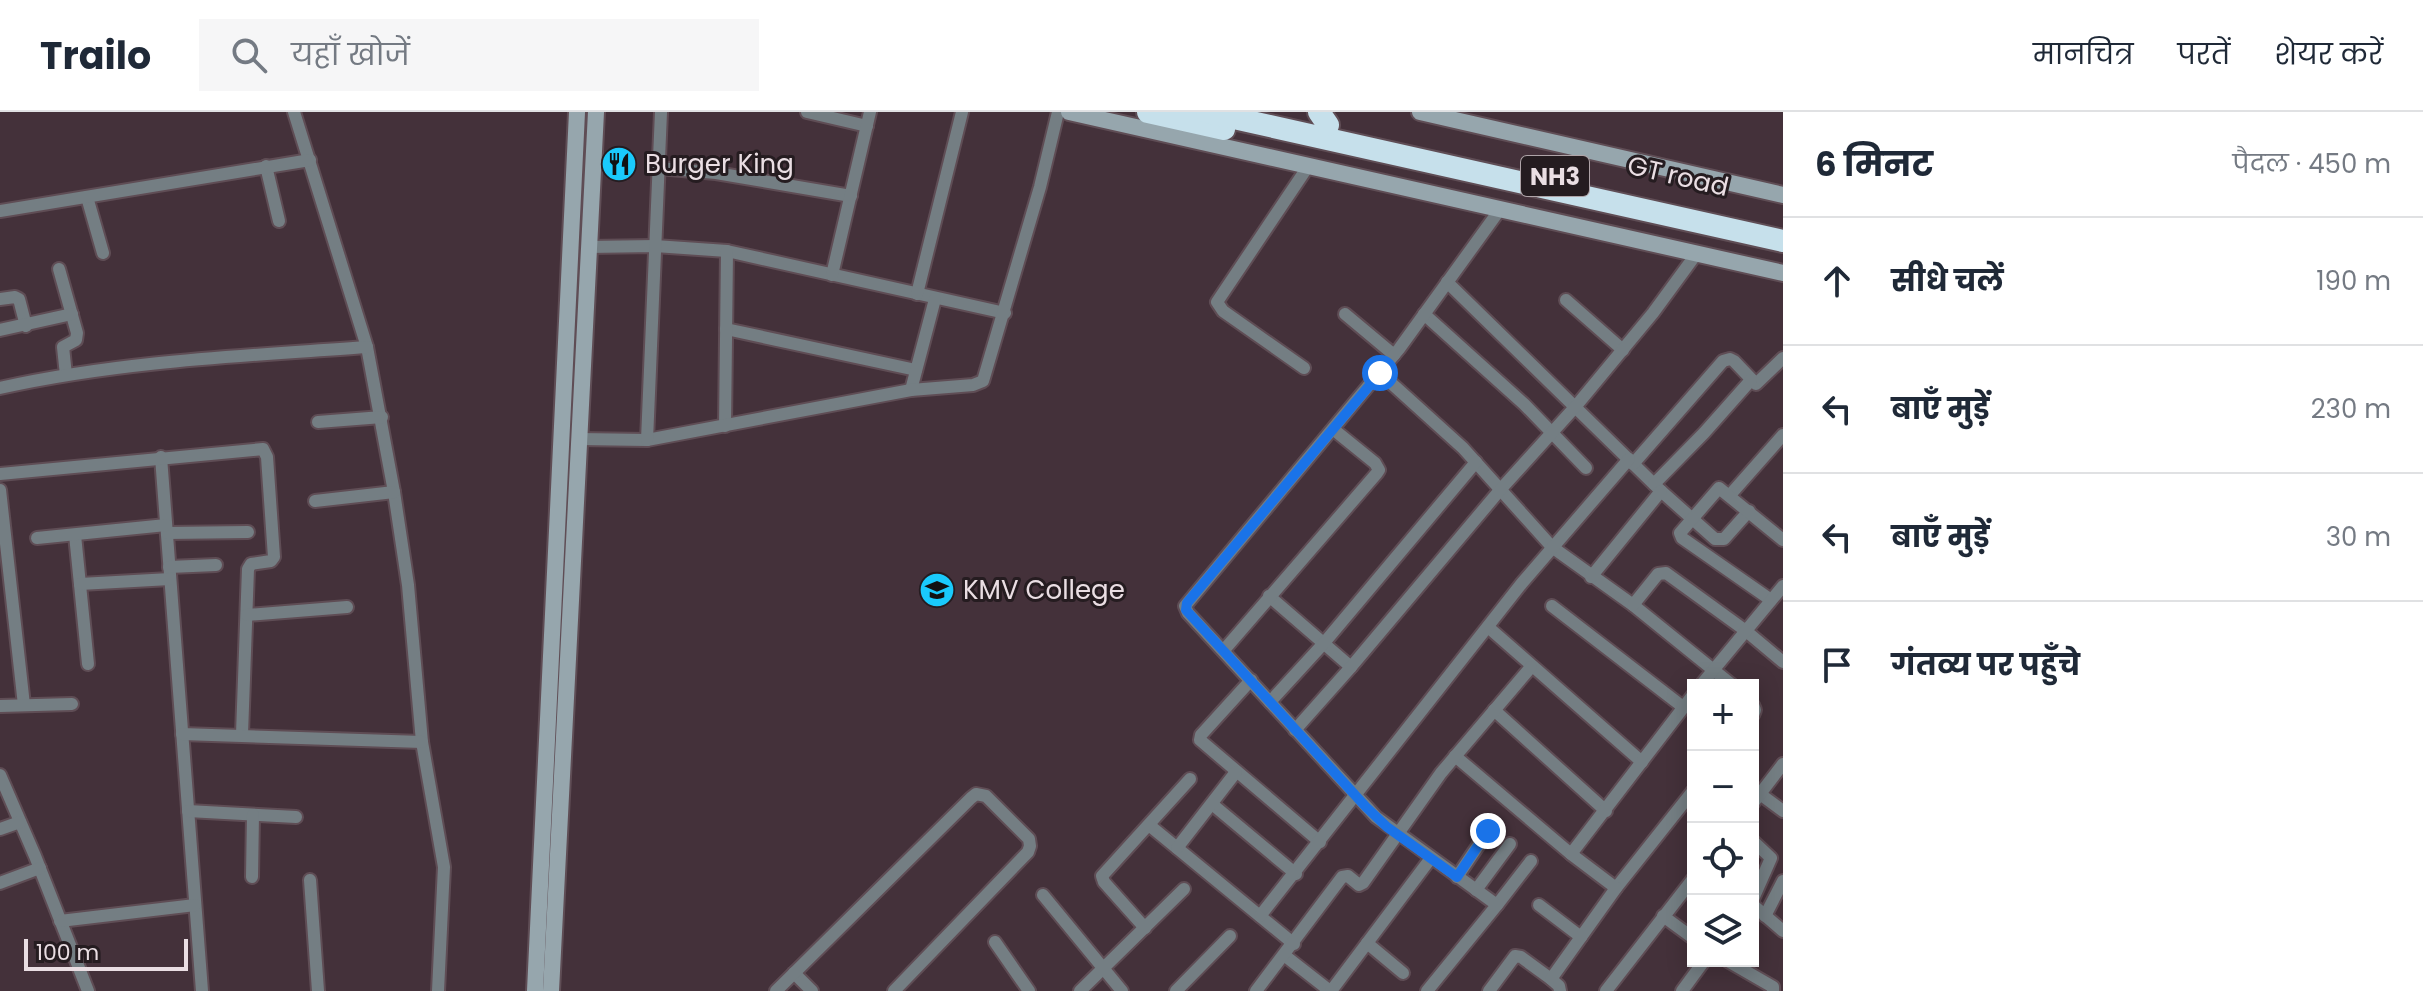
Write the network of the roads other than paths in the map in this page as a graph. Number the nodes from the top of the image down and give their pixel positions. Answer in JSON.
{"nodes":[{"id":1,"x":294,"y":112,"type":"edge"},
{"id":2,"x":577,"y":112,"type":"edge"},
{"id":3,"x":596,"y":112,"type":"edge"},
{"id":4,"x":661,"y":112,"type":"edge"},
{"id":5,"x":807,"y":112,"type":"edge"},
{"id":6,"x":870,"y":112,"type":"edge"},
{"id":7,"x":962,"y":112,"type":"edge"},
{"id":8,"x":1058,"y":112,"type":"edge"},
{"id":9,"x":1069,"y":112,"type":"edge"},
{"id":10,"x":1148,"y":112,"type":"edge"},
{"id":11,"x":1207,"y":112,"type":"edge"},
{"id":12,"x":1274,"y":112,"type":"edge"},
{"id":13,"x":1420,"y":112,"type":"edge"},
{"id":14,"x":1323,"y":118,"type":"edge"},
{"id":15,"x":867,"y":126,"type":"junction"},
{"id":16,"x":1346,"y":145,"type":"junction"},
{"id":17,"x":310,"y":160,"type":"junction"},
{"id":18,"x":1309,"y":165,"type":"junction"},
{"id":19,"x":266,"y":166,"type":"junction"},
{"id":20,"x":659,"y":168,"type":"junction"},
{"id":21,"x":1783,"y":195,"type":"edge"},
{"id":22,"x":851,"y":196,"type":"junction"},
{"id":23,"x":87,"y":197,"type":"junction"},
{"id":24,"x":1501,"y":208,"type":"junction"},
{"id":25,"x":0,"y":211,"type":"edge"},
{"id":26,"x":571,"y":220,"type":"junction"},
{"id":27,"x":279,"y":221,"type":"dead end"},
{"id":28,"x":589,"y":221,"type":"junction"},
{"id":29,"x":1783,"y":228,"type":"edge"},
{"id":30,"x":1783,"y":241,"type":"edge"},
{"id":31,"x":655,"y":246,"type":"junction"},
{"id":32,"x":588,"y":247,"type":"junction"},
{"id":33,"x":727,"y":251,"type":"junction"},
{"id":34,"x":103,"y":253,"type":"dead end"},
{"id":35,"x":1697,"y":253,"type":"junction"},
{"id":36,"x":59,"y":269,"type":"dead end"},
{"id":37,"x":1783,"y":273,"type":"edge"},
{"id":38,"x":832,"y":275,"type":"junction"},
{"id":39,"x":1447,"y":282,"type":"junction"},
{"id":40,"x":917,"y":294,"type":"junction"},
{"id":41,"x":0,"y":299,"type":"edge"},
{"id":42,"x":935,"y":299,"type":"junction"},
{"id":43,"x":1566,"y":300,"type":"dead end"},
{"id":44,"x":1005,"y":313,"type":"junction"},
{"id":45,"x":72,"y":314,"type":"junction"},
{"id":46,"x":1345,"y":314,"type":"dead end"},
{"id":47,"x":1424,"y":314,"type":"junction"},
{"id":48,"x":26,"y":326,"type":"junction"},
{"id":49,"x":565,"y":326,"type":"junction"},
{"id":50,"x":584,"y":327,"type":"junction"},
{"id":51,"x":726,"y":329,"type":"junction"},
{"id":52,"x":0,"y":330,"type":"edge"},
{"id":53,"x":367,"y":347,"type":"junction"},
{"id":54,"x":1623,"y":350,"type":"junction"},
{"id":55,"x":1394,"y":355,"type":"junction"},
{"id":56,"x":1783,"y":358,"type":"edge"},
{"id":57,"x":1304,"y":368,"type":"dead end"},
{"id":58,"x":916,"y":370,"type":"junction"},
{"id":59,"x":1380,"y":373,"type":"junction"},
{"id":60,"x":66,"y":375,"type":"junction"},
{"id":61,"x":1751,"y":380,"type":"junction"},
{"id":62,"x":0,"y":388,"type":"edge"},
{"id":63,"x":911,"y":390,"type":"junction"},
{"id":64,"x":1576,"y":406,"type":"junction"},
{"id":65,"x":382,"y":417,"type":"junction"},
{"id":66,"x":318,"y":422,"type":"dead end"},
{"id":67,"x":725,"y":426,"type":"junction"},
{"id":68,"x":1333,"y":429,"type":"junction"},
{"id":69,"x":1552,"y":432,"type":"junction"},
{"id":70,"x":579,"y":439,"type":"junction"},
{"id":71,"x":647,"y":440,"type":"junction"},
{"id":72,"x":1780,"y":444,"type":"edge"},
{"id":73,"x":161,"y":457,"type":"junction"},
{"id":74,"x":1476,"y":462,"type":"junction"},
{"id":75,"x":1631,"y":462,"type":"junction"},
{"id":76,"x":1586,"y":468,"type":"dead end"},
{"id":77,"x":0,"y":474,"type":"edge"},
{"id":78,"x":1657,"y":487,"type":"junction"},
{"id":79,"x":0,"y":490,"type":"edge"},
{"id":80,"x":1500,"y":490,"type":"junction"},
{"id":81,"x":394,"y":492,"type":"junction"},
{"id":82,"x":1730,"y":495,"type":"junction"},
{"id":83,"x":315,"y":501,"type":"dead end"},
{"id":84,"x":1749,"y":511,"type":"junction"},
{"id":85,"x":1692,"y":519,"type":"junction"},
{"id":86,"x":166,"y":529,"type":"junction"},
{"id":87,"x":248,"y":532,"type":"dead end"},
{"id":88,"x":75,"y":535,"type":"junction"},
{"id":89,"x":37,"y":538,"type":"dead end"},
{"id":90,"x":1783,"y":540,"type":"edge"},
{"id":91,"x":1552,"y":547,"type":"junction"},
{"id":92,"x":216,"y":565,"type":"dead end"},
{"id":93,"x":170,"y":573,"type":"junction"},
{"id":94,"x":1591,"y":577,"type":"junction"},
{"id":95,"x":80,"y":584,"type":"junction"},
{"id":96,"x":1783,"y":586,"type":"edge"},
{"id":97,"x":1269,"y":596,"type":"junction"},
{"id":98,"x":1771,"y":600,"type":"junction"},
{"id":99,"x":1633,"y":605,"type":"junction"},
{"id":100,"x":1552,"y":606,"type":"dead end"},
{"id":101,"x":347,"y":607,"type":"dead end"},
{"id":102,"x":247,"y":615,"type":"junction"},
{"id":103,"x":1488,"y":627,"type":"junction"},
{"id":104,"x":1746,"y":631,"type":"junction"},
{"id":105,"x":1324,"y":643,"type":"junction"},
{"id":106,"x":1224,"y":650,"type":"junction"},
{"id":107,"x":1783,"y":662,"type":"edge"},
{"id":108,"x":88,"y":664,"type":"dead end"},
{"id":109,"x":1351,"y":667,"type":"junction"},
{"id":110,"x":1531,"y":667,"type":"junction"},
{"id":111,"x":1714,"y":669,"type":"junction"},
{"id":112,"x":1706,"y":679,"type":"edge"},
{"id":113,"x":1725,"y":679,"type":"edge"},
{"id":114,"x":1251,"y":680,"type":"junction"},
{"id":115,"x":1270,"y":702,"type":"junction"},
{"id":116,"x":1687,"y":702,"type":"edge"},
{"id":117,"x":72,"y":704,"type":"dead end"},
{"id":118,"x":24,"y":705,"type":"junction"},
{"id":119,"x":0,"y":706,"type":"edge"},
{"id":120,"x":1683,"y":707,"type":"junction"},
{"id":121,"x":1494,"y":710,"type":"junction"},
{"id":122,"x":1295,"y":730,"type":"junction"},
{"id":123,"x":182,"y":734,"type":"junction"},
{"id":124,"x":242,"y":734,"type":"junction"},
{"id":125,"x":422,"y":742,"type":"junction"},
{"id":126,"x":1455,"y":756,"type":"junction"},
{"id":127,"x":1642,"y":762,"type":"junction"},
{"id":128,"x":1783,"y":764,"type":"edge"},
{"id":129,"x":1236,"y":772,"type":"junction"},
{"id":130,"x":0,"y":775,"type":"edge"},
{"id":131,"x":1190,"y":779,"type":"dead end"},
{"id":132,"x":1759,"y":794,"type":"edge"},
{"id":133,"x":1354,"y":796,"type":"junction"},
{"id":134,"x":1687,"y":799,"type":"edge"},
{"id":135,"x":1759,"y":799,"type":"edge"},
{"id":136,"x":1212,"y":804,"type":"junction"},
{"id":137,"x":188,"y":811,"type":"junction"},
{"id":138,"x":1606,"y":811,"type":"junction"},
{"id":139,"x":1783,"y":811,"type":"edge"},
{"id":140,"x":253,"y":815,"type":"junction"},
{"id":141,"x":296,"y":817,"type":"dead end"},
{"id":142,"x":20,"y":822,"type":"junction"},
{"id":143,"x":1149,"y":825,"type":"junction"},
{"id":144,"x":0,"y":829,"type":"edge"},
{"id":145,"x":1488,"y":831,"type":"dead end"},
{"id":146,"x":1397,"y":834,"type":"junction"},
{"id":147,"x":1320,"y":842,"type":"junction"},
{"id":148,"x":1510,"y":844,"type":"dead end"},
{"id":149,"x":1759,"y":847,"type":"edge"},
{"id":150,"x":1177,"y":848,"type":"junction"},
{"id":151,"x":550,"y":849,"type":"junction"},
{"id":152,"x":1571,"y":854,"type":"junction"},
{"id":153,"x":1431,"y":858,"type":"junction"},
{"id":154,"x":1531,"y":861,"type":"dead end"},
{"id":155,"x":40,"y":868,"type":"junction"},
{"id":156,"x":1296,"y":874,"type":"junction"},
{"id":157,"x":252,"y":877,"type":"dead end"},
{"id":158,"x":1457,"y":877,"type":"junction"},
{"id":159,"x":310,"y":880,"type":"dead end"},
{"id":160,"x":1783,"y":881,"type":"edge"},
{"id":161,"x":0,"y":883,"type":"edge"},
{"id":162,"x":1759,"y":885,"type":"edge"},
{"id":163,"x":1687,"y":886,"type":"edge"},
{"id":164,"x":1616,"y":888,"type":"junction"},
{"id":165,"x":1184,"y":889,"type":"dead end"},
{"id":166,"x":1476,"y":890,"type":"junction"},
{"id":167,"x":1043,"y":895,"type":"dead end"},
{"id":168,"x":1780,"y":897,"type":"edge"},
{"id":169,"x":195,"y":905,"type":"junction"},
{"id":170,"x":1497,"y":905,"type":"junction"},
{"id":171,"x":1539,"y":905,"type":"dead end"},
{"id":172,"x":1759,"y":910,"type":"edge"},
{"id":173,"x":1260,"y":916,"type":"junction"},
{"id":174,"x":1663,"y":916,"type":"junction"},
{"id":175,"x":1765,"y":916,"type":"junction"},
{"id":176,"x":60,"y":921,"type":"junction"},
{"id":177,"x":1145,"y":928,"type":"junction"},
{"id":178,"x":1783,"y":931,"type":"edge"},
{"id":179,"x":1687,"y":934,"type":"edge"},
{"id":180,"x":1230,"y":936,"type":"dead end"},
{"id":181,"x":1581,"y":937,"type":"junction"},
{"id":182,"x":995,"y":942,"type":"dead end"},
{"id":183,"x":1367,"y":943,"type":"junction"},
{"id":184,"x":1294,"y":944,"type":"junction"},
{"id":185,"x":1284,"y":955,"type":"junction"},
{"id":186,"x":1700,"y":967,"type":"edge"},
{"id":187,"x":1738,"y":967,"type":"edge"},
{"id":188,"x":1104,"y":968,"type":"junction"},
{"id":189,"x":794,"y":973,"type":"junction"},
{"id":190,"x":1403,"y":973,"type":"dead end"},
{"id":191,"x":1551,"y":979,"type":"junction"},
{"id":192,"x":1020,"y":980,"type":"junction"},
{"id":193,"x":88,"y":991,"type":"edge"},
{"id":194,"x":202,"y":991,"type":"edge"},
{"id":195,"x":318,"y":991,"type":"edge"},
{"id":196,"x":438,"y":991,"type":"edge"},
{"id":197,"x":535,"y":991,"type":"edge"},
{"id":198,"x":551,"y":991,"type":"edge"},
{"id":199,"x":776,"y":991,"type":"edge"},
{"id":200,"x":812,"y":991,"type":"edge"},
{"id":201,"x":894,"y":991,"type":"edge"},
{"id":202,"x":1010,"y":991,"type":"edge"},
{"id":203,"x":1029,"y":991,"type":"edge"},
{"id":204,"x":1080,"y":991,"type":"edge"},
{"id":205,"x":1122,"y":991,"type":"edge"},
{"id":206,"x":1176,"y":991,"type":"edge"},
{"id":207,"x":1256,"y":991,"type":"edge"},
{"id":208,"x":1330,"y":991,"type":"edge"},
{"id":209,"x":1427,"y":991,"type":"edge"},
{"id":210,"x":1489,"y":991,"type":"edge"},
{"id":211,"x":1560,"y":991,"type":"edge"},
{"id":212,"x":1606,"y":991,"type":"edge"},
{"id":213,"x":1682,"y":991,"type":"edge"},
{"id":214,"x":1773,"y":991,"type":"edge"}],
"edges":[{"from":1,"to":17,"type":"street"},
{"from":2,"to":26,"type":"main road"},
{"from":3,"to":28,"type":"main road"},
{"from":4,"to":20,"type":"street"},
{"from":5,"to":15,"type":"street"},
{"from":6,"to":15,"type":"street"},
{"from":7,"to":40,"type":"street"},
{"from":8,"to":44,"type":"street"},
{"from":9,"to":18,"type":"main road"},
{"from":10,"to":16,"type":"highway"},
{"from":11,"to":16,"type":"highway","number":"NH3"},
{"from":12,"to":14,"type":"highway","number":"NH3"},
{"from":13,"to":21,"type":"main road"},
{"from":14,"to":29,"type":"highway","name":"GT road","number":"NH3"},
{"from":15,"to":22,"type":"street"},
{"from":16,"to":30,"type":"highway","name":"GT road","number":"NH3"},
{"from":17,"to":19,"type":"street"},
{"from":17,"to":53,"type":"street"},
{"from":18,"to":24,"type":"main road"},
{"from":18,"to":57,"type":"street"},
{"from":19,"to":23,"type":"street"},
{"from":19,"to":27,"type":"street"},
{"from":20,"to":22,"type":"street"},
{"from":20,"to":31,"type":"street"},
{"from":22,"to":38,"type":"street"},
{"from":23,"to":25,"type":"street"},
{"from":23,"to":34,"type":"street"},
{"from":24,"to":35,"type":"main road"},
{"from":24,"to":39,"type":"street"},
{"from":26,"to":28,"type":"main road"},
{"from":26,"to":49,"type":"main road"},
{"from":28,"to":32,"type":"main road"},
{"from":31,"to":32,"type":"street"},
{"from":31,"to":33,"type":"street"},
{"from":31,"to":71,"type":"street"},
{"from":32,"to":50,"type":"main road"},
{"from":33,"to":38,"type":"street"},
{"from":33,"to":51,"type":"street"},
{"from":35,"to":37,"type":"main road"},
{"from":35,"to":54,"type":"street"},
{"from":36,"to":45,"type":"street"},
{"from":38,"to":40,"type":"street"},
{"from":39,"to":47,"type":"street"},
{"from":39,"to":64,"type":"street"},
{"from":40,"to":42,"type":"street"},
{"from":41,"to":48,"type":"street"},
{"from":42,"to":44,"type":"street"},
{"from":42,"to":58,"type":"street"},
{"from":43,"to":54,"type":"street"},
{"from":44,"to":63,"type":"street"},
{"from":45,"to":48,"type":"street"},
{"from":45,"to":60,"type":"street"},
{"from":46,"to":55,"type":"street"},
{"from":47,"to":55,"type":"street"},
{"from":47,"to":69,"type":"street"},
{"from":48,"to":52,"type":"street"},
{"from":49,"to":50,"type":"main road"},
{"from":49,"to":151,"type":"main road"},
{"from":50,"to":70,"type":"main road"},
{"from":51,"to":58,"type":"street"},
{"from":51,"to":67,"type":"street"},
{"from":53,"to":60,"type":"street"},
{"from":53,"to":65,"type":"street"},
{"from":54,"to":64,"type":"street"},
{"from":55,"to":59,"type":"street"},
{"from":56,"to":61,"type":"street"},
{"from":58,"to":63,"type":"street"},
{"from":59,"to":68,"type":"street"},
{"from":59,"to":74,"type":"street"},
{"from":60,"to":62,"type":"street"},
{"from":61,"to":75,"type":"street"},
{"from":61,"to":78,"type":"street"},
{"from":63,"to":67,"type":"street"},
{"from":64,"to":69,"type":"street"},
{"from":64,"to":75,"type":"street"},
{"from":65,"to":66,"type":"street"},
{"from":65,"to":81,"type":"street"},
{"from":67,"to":71,"type":"street"},
{"from":68,"to":97,"type":"street"},
{"from":68,"to":106,"type":"street"},
{"from":69,"to":76,"type":"street"},
{"from":69,"to":80,"type":"street"},
{"from":70,"to":71,"type":"street"},
{"from":70,"to":151,"type":"main road"},
{"from":72,"to":82,"type":"street"},
{"from":73,"to":77,"type":"street"},
{"from":73,"to":86,"type":"street"},
{"from":73,"to":102,"type":"street"},
{"from":74,"to":80,"type":"street"},
{"from":74,"to":105,"type":"street"},
{"from":75,"to":78,"type":"street"},
{"from":75,"to":91,"type":"street"},
{"from":78,"to":85,"type":"street"},
{"from":78,"to":94,"type":"street"},
{"from":79,"to":118,"type":"street"},
{"from":80,"to":91,"type":"street"},
{"from":80,"to":109,"type":"street"},
{"from":81,"to":83,"type":"street"},
{"from":81,"to":125,"type":"street"},
{"from":82,"to":84,"type":"street"},
{"from":82,"to":85,"type":"street"},
{"from":84,"to":85,"type":"street"},
{"from":84,"to":90,"type":"street"},
{"from":85,"to":98,"type":"street"},
{"from":86,"to":87,"type":"street"},
{"from":86,"to":88,"type":"street"},
{"from":86,"to":93,"type":"street"},
{"from":88,"to":89,"type":"street"},
{"from":88,"to":95,"type":"street"},
{"from":91,"to":94,"type":"street"},
{"from":91,"to":103,"type":"street"},
{"from":92,"to":93,"type":"street"},
{"from":93,"to":95,"type":"street"},
{"from":93,"to":123,"type":"street"},
{"from":94,"to":99,"type":"street"},
{"from":95,"to":108,"type":"street"},
{"from":96,"to":98,"type":"street"},
{"from":97,"to":105,"type":"street"},
{"from":97,"to":106,"type":"street"},
{"from":98,"to":104,"type":"street"},
{"from":99,"to":104,"type":"street"},
{"from":99,"to":111,"type":"street"},
{"from":100,"to":120,"type":"street"},
{"from":101,"to":102,"type":"street"},
{"from":102,"to":124,"type":"street"},
{"from":103,"to":110,"type":"street"},
{"from":103,"to":133,"type":"street"},
{"from":104,"to":107,"type":"street"},
{"from":104,"to":111,"type":"street"},
{"from":105,"to":109,"type":"street"},
{"from":105,"to":115,"type":"street"},
{"from":106,"to":114,"type":"street"},
{"from":109,"to":122,"type":"street"},
{"from":110,"to":121,"type":"street"},
{"from":110,"to":127,"type":"street"},
{"from":111,"to":112,"type":"street"},
{"from":111,"to":113,"type":"street"},
{"from":114,"to":115,"type":"street"},
{"from":114,"to":129,"type":"street"},
{"from":115,"to":122,"type":"street"},
{"from":116,"to":120,"type":"street"},
{"from":117,"to":118,"type":"street"},
{"from":118,"to":119,"type":"street"},
{"from":120,"to":127,"type":"street"},
{"from":121,"to":126,"type":"street"},
{"from":121,"to":138,"type":"street"},
{"from":122,"to":133,"type":"street"},
{"from":123,"to":124,"type":"street"},
{"from":123,"to":137,"type":"street"},
{"from":124,"to":125,"type":"street"},
{"from":125,"to":196,"type":"street"},
{"from":126,"to":146,"type":"street"},
{"from":126,"to":152,"type":"street"},
{"from":127,"to":138,"type":"street"},
{"from":128,"to":132,"type":"street"},
{"from":129,"to":136,"type":"street"},
{"from":129,"to":147,"type":"street"},
{"from":130,"to":142,"type":"street"},
{"from":131,"to":143,"type":"street"},
{"from":133,"to":146,"type":"street"},
{"from":133,"to":147,"type":"street"},
{"from":134,"to":164,"type":"street"},
{"from":135,"to":139,"type":"street"},
{"from":136,"to":150,"type":"street"},
{"from":136,"to":156,"type":"street"},
{"from":137,"to":140,"type":"street"},
{"from":137,"to":169,"type":"street"},
{"from":138,"to":152,"type":"street"},
{"from":140,"to":141,"type":"street"},
{"from":140,"to":157,"type":"street"},
{"from":142,"to":144,"type":"street"},
{"from":142,"to":155,"type":"street"},
{"from":143,"to":150,"type":"street"},
{"from":143,"to":177,"type":"street"},
{"from":145,"to":158,"type":"street"},
{"from":146,"to":153,"type":"street"},
{"from":146,"to":184,"type":"street"},
{"from":147,"to":156,"type":"street"},
{"from":148,"to":166,"type":"street"},
{"from":149,"to":162,"type":"street"},
{"from":150,"to":173,"type":"street"},
{"from":151,"to":197,"type":"main road"},
{"from":151,"to":198,"type":"main road"},
{"from":152,"to":164,"type":"street"},
{"from":153,"to":158,"type":"street"},
{"from":153,"to":183,"type":"street"},
{"from":154,"to":170,"type":"street"},
{"from":155,"to":161,"type":"street"},
{"from":155,"to":176,"type":"street"},
{"from":156,"to":173,"type":"street"},
{"from":158,"to":166,"type":"street"},
{"from":159,"to":195,"type":"street"},
{"from":160,"to":168,"type":"street"},
{"from":163,"to":174,"type":"street"},
{"from":164,"to":181,"type":"street"},
{"from":165,"to":177,"type":"street"},
{"from":166,"to":170,"type":"street"},
{"from":167,"to":188,"type":"street"},
{"from":168,"to":175,"type":"street"},
{"from":169,"to":176,"type":"street"},
{"from":169,"to":194,"type":"street"},
{"from":170,"to":209,"type":"street"},
{"from":171,"to":181,"type":"street"},
{"from":172,"to":175,"type":"street"},
{"from":173,"to":184,"type":"street"},
{"from":174,"to":179,"type":"street"},
{"from":174,"to":212,"type":"street"},
{"from":175,"to":178,"type":"street"},
{"from":176,"to":193,"type":"street"},
{"from":177,"to":188,"type":"street"},
{"from":180,"to":206,"type":"street"},
{"from":181,"to":191,"type":"street"},
{"from":182,"to":192,"type":"street"},
{"from":183,"to":190,"type":"street"},
{"from":183,"to":208,"type":"street"},
{"from":184,"to":185,"type":"street"},
{"from":185,"to":207,"type":"street"},
{"from":185,"to":208,"type":"street"},
{"from":186,"to":213,"type":"street"},
{"from":187,"to":214,"type":"street"},
{"from":188,"to":204,"type":"street"},
{"from":188,"to":205,"type":"street"},
{"from":189,"to":199,"type":"street"},
{"from":189,"to":200,"type":"street"},
{"from":189,"to":201,"type":"street"},
{"from":191,"to":210,"type":"street"},
{"from":191,"to":211,"type":"street"},
{"from":192,"to":202,"type":"street"},
{"from":192,"to":203,"type":"street"}]}
